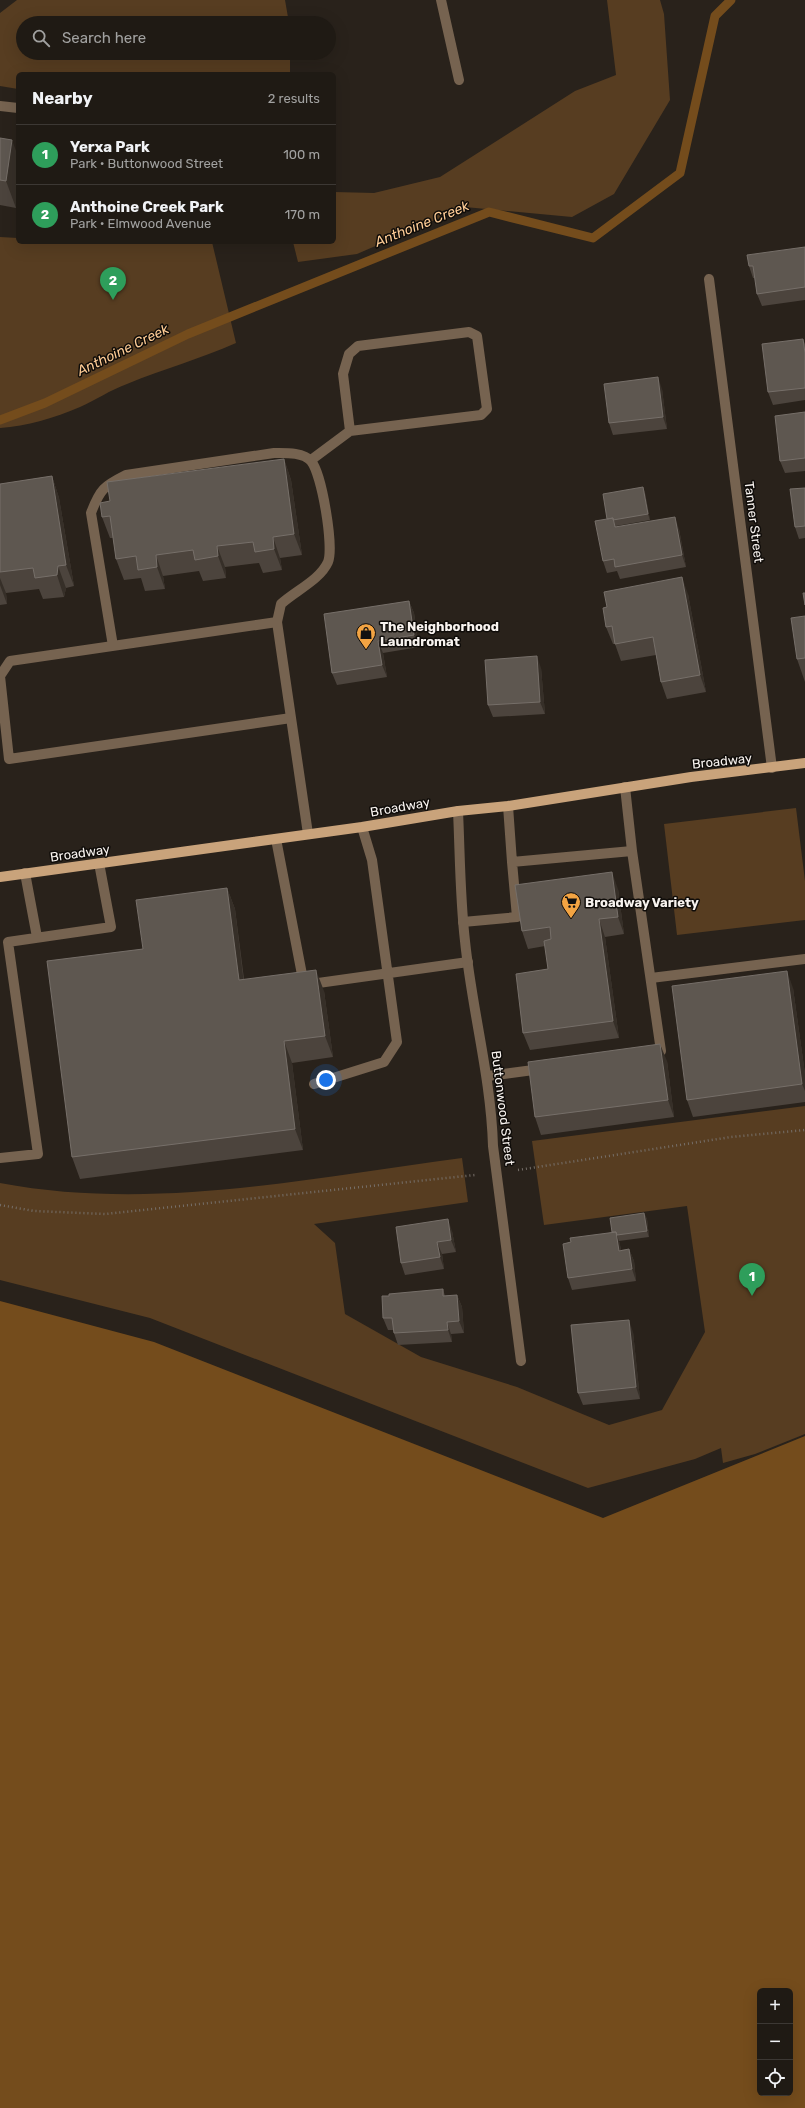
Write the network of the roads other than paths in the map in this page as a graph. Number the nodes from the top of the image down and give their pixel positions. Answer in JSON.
{"nodes":[{"id":1,"x":441,"y":0,"type":"edge"},
{"id":2,"x":459,"y":80,"type":"dead end"},
{"id":3,"x":0,"y":106,"type":"edge"},
{"id":4,"x":16,"y":108,"type":"edge"},
{"id":5,"x":709,"y":279,"type":"dead end"},
{"id":6,"x":350,"y":431,"type":"junction"},
{"id":7,"x":311,"y":460,"type":"junction"},
{"id":8,"x":277,"y":622,"type":"junction"},
{"id":9,"x":113,"y":646,"type":"junction"},
{"id":10,"x":291,"y":718,"type":"junction"},
{"id":11,"x":4,"y":760,"type":"edge"},
{"id":12,"x":805,"y":764,"type":"edge"},
{"id":13,"x":772,"y":768,"type":"junction"},
{"id":14,"x":625,"y":787,"type":"junction"},
{"id":15,"x":508,"y":806,"type":"junction"},
{"id":16,"x":458,"y":811,"type":"junction"},
{"id":17,"x":362,"y":827,"type":"junction"},
{"id":18,"x":308,"y":834,"type":"junction"},
{"id":19,"x":276,"y":839,"type":"junction"},
{"id":20,"x":632,"y":851,"type":"junction"},
{"id":21,"x":512,"y":862,"type":"junction"},
{"id":22,"x":99,"y":863,"type":"junction"},
{"id":23,"x":25,"y":873,"type":"junction"},
{"id":24,"x":0,"y":877,"type":"edge"},
{"id":25,"x":463,"y":922,"type":"junction"},
{"id":26,"x":37,"y":937,"type":"junction"},
{"id":27,"x":4,"y":939,"type":"edge"},
{"id":28,"x":805,"y":958,"type":"edge"},
{"id":29,"x":468,"y":962,"type":"junction"},
{"id":30,"x":388,"y":973,"type":"junction"},
{"id":31,"x":651,"y":978,"type":"junction"},
{"id":32,"x":645,"y":1054,"type":"edge"},
{"id":33,"x":551,"y":1067,"type":"edge"},
{"id":34,"x":488,"y":1076,"type":"junction"},
{"id":35,"x":314,"y":1084,"type":"dead end"},
{"id":36,"x":0,"y":1158,"type":"edge"},
{"id":37,"x":521,"y":1361,"type":"dead end"}],
"edges":[{"from":1,"to":2,"type":"street"},
{"from":3,"to":4,"type":"street"},
{"from":5,"to":13,"type":"street","name":"Tanner Street"},
{"from":6,"to":6,"type":"street"},
{"from":6,"to":7,"type":"street"},
{"from":7,"to":8,"type":"street"},
{"from":7,"to":9,"type":"street"},
{"from":8,"to":9,"type":"street"},
{"from":8,"to":10,"type":"street"},
{"from":9,"to":11,"type":"street"},
{"from":10,"to":11,"type":"street"},
{"from":10,"to":18,"type":"street"},
{"from":12,"to":13,"type":"main road","name":"Broadway"},
{"from":13,"to":14,"type":"main road","name":"Broadway"},
{"from":14,"to":15,"type":"main road","name":"Broadway"},
{"from":14,"to":20,"type":"street"},
{"from":15,"to":16,"type":"main road","name":"Broadway"},
{"from":15,"to":21,"type":"street"},
{"from":16,"to":17,"type":"main road","name":"Broadway"},
{"from":16,"to":25,"type":"street","name":"Buttonwood Street"},
{"from":17,"to":18,"type":"main road","name":"Broadway"},
{"from":17,"to":30,"type":"street"},
{"from":18,"to":19,"type":"main road","name":"Broadway"},
{"from":19,"to":22,"type":"main road","name":"Broadway"},
{"from":19,"to":30,"type":"street"},
{"from":20,"to":21,"type":"street"},
{"from":20,"to":31,"type":"street"},
{"from":21,"to":25,"type":"street"},
{"from":22,"to":23,"type":"main road","name":"Broadway"},
{"from":22,"to":26,"type":"street"},
{"from":23,"to":24,"type":"main road","name":"Broadway"},
{"from":23,"to":26,"type":"street"},
{"from":25,"to":29,"type":"street","name":"Buttonwood Street"},
{"from":26,"to":27,"type":"street"},
{"from":27,"to":36,"type":"street"},
{"from":28,"to":31,"type":"street"},
{"from":29,"to":30,"type":"street"},
{"from":29,"to":34,"type":"street","name":"Buttonwood Street"},
{"from":30,"to":35,"type":"street"},
{"from":31,"to":32,"type":"street"},
{"from":33,"to":34,"type":"street"},
{"from":34,"to":37,"type":"street","name":"Buttonwood Street"}]}
